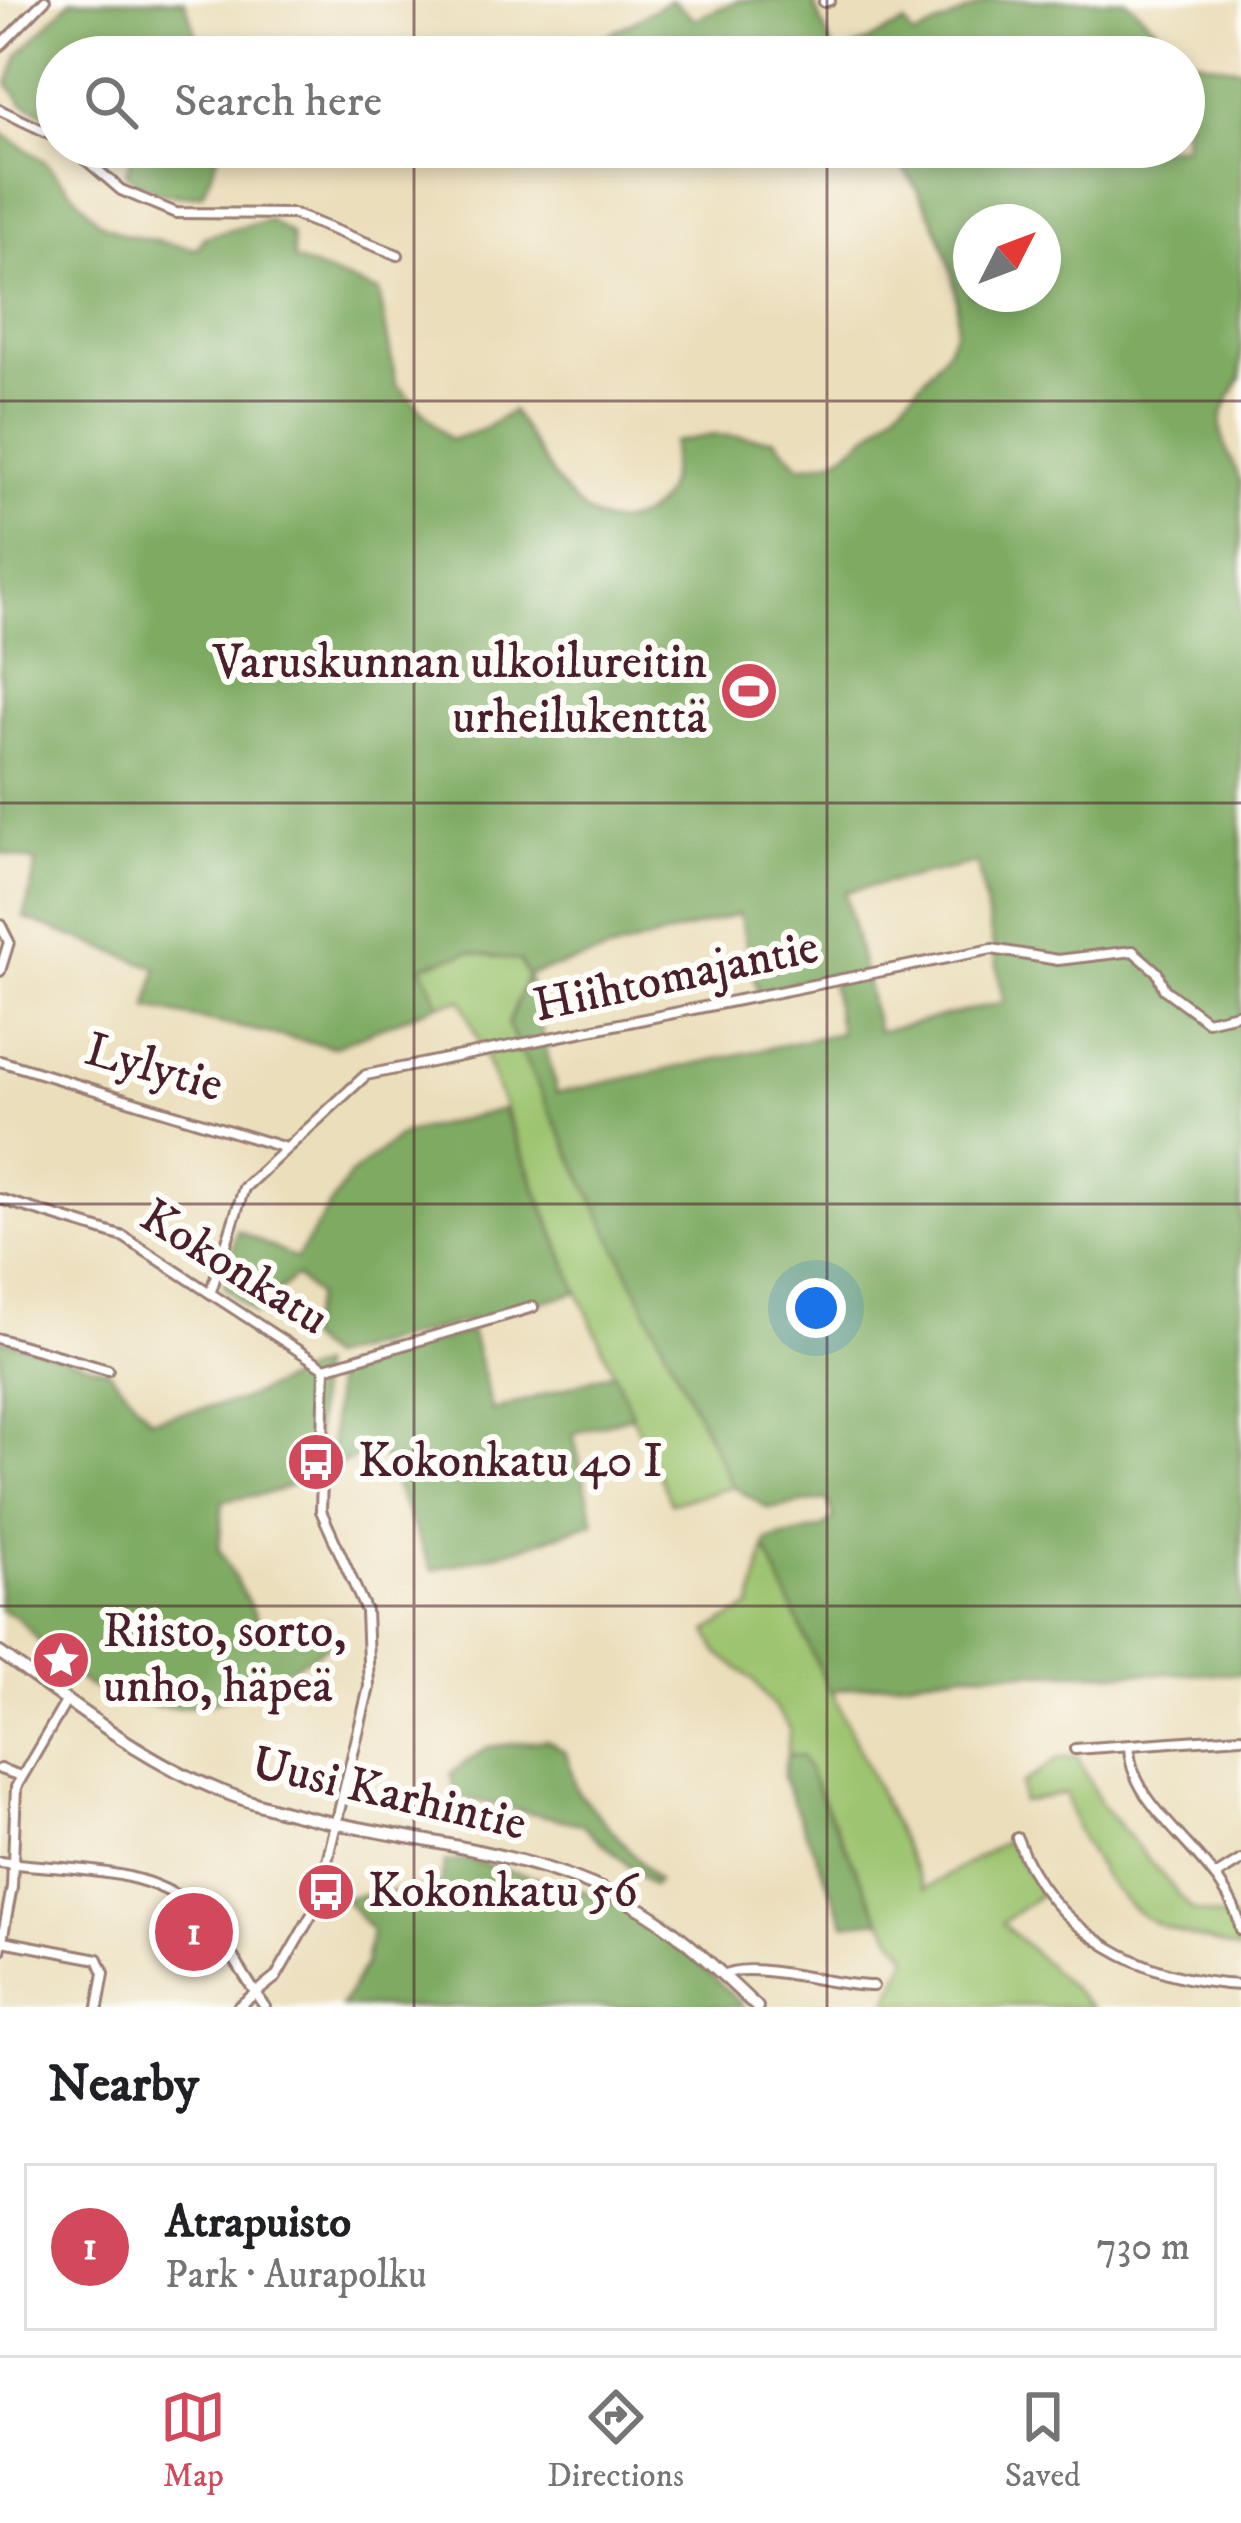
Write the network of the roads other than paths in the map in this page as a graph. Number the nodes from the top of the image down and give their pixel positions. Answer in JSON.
{"nodes":[{"id":1,"x":45,"y":0,"type":"edge"},
{"id":2,"x":0,"y":46,"type":"edge"},
{"id":3,"x":0,"y":110,"type":"edge"},
{"id":4,"x":36,"y":127,"type":"edge"},
{"id":5,"x":95,"y":168,"type":"edge"},
{"id":6,"x":398,"y":255,"type":"dead end"},
{"id":7,"x":3,"y":927,"type":"edge"},
{"id":8,"x":0,"y":971,"type":"edge"},
{"id":9,"x":1241,"y":1013,"type":"edge"},
{"id":10,"x":0,"y":1061,"type":"edge"},
{"id":11,"x":286,"y":1148,"type":"junction"},
{"id":12,"x":0,"y":1198,"type":"edge"},
{"id":13,"x":211,"y":1291,"type":"junction"},
{"id":14,"x":533,"y":1307,"type":"dead end"},
{"id":15,"x":0,"y":1339,"type":"edge"},
{"id":16,"x":325,"y":1368,"type":"junction"},
{"id":17,"x":108,"y":1370,"type":"dead end"},
{"id":18,"x":0,"y":1653,"type":"edge"},
{"id":19,"x":67,"y":1700,"type":"junction"},
{"id":20,"x":1241,"y":1737,"type":"edge"},
{"id":21,"x":1129,"y":1747,"type":"junction"},
{"id":22,"x":1075,"y":1749,"type":"dead end"},
{"id":23,"x":0,"y":1768,"type":"edge"},
{"id":24,"x":20,"y":1776,"type":"junction"},
{"id":25,"x":338,"y":1823,"type":"junction"},
{"id":26,"x":1017,"y":1838,"type":"dead end"},
{"id":27,"x":1241,"y":1860,"type":"edge"},
{"id":28,"x":0,"y":1862,"type":"edge"},
{"id":29,"x":12,"y":1864,"type":"junction"},
{"id":30,"x":1217,"y":1875,"type":"junction"},
{"id":31,"x":1241,"y":1930,"type":"edge"},
{"id":32,"x":2,"y":1946,"type":"edge"},
{"id":33,"x":723,"y":1976,"type":"junction"},
{"id":34,"x":1241,"y":1984,"type":"edge"},
{"id":35,"x":873,"y":1986,"type":"dead end"},
{"id":36,"x":255,"y":1993,"type":"junction"},
{"id":37,"x":98,"y":2007,"type":"edge"},
{"id":38,"x":238,"y":2007,"type":"edge"},
{"id":39,"x":265,"y":2007,"type":"edge"},
{"id":40,"x":757,"y":2007,"type":"edge"}],
"edges":[{"from":1,"to":2,"type":"street"},
{"from":3,"to":4,"type":"street"},
{"from":5,"to":6,"type":"street"},
{"from":7,"to":8,"type":"street"},
{"from":9,"to":11,"type":"street","name":"Hiihtomajantie"},
{"from":10,"to":11,"type":"street","name":"Lylytie"},
{"from":11,"to":13,"type":"street","name":"Hiihtomajantie"},
{"from":12,"to":13,"type":"street","name":"Kokonkatu"},
{"from":13,"to":16,"type":"street","name":"Kokonkatu"},
{"from":14,"to":16,"type":"street"},
{"from":15,"to":17,"type":"street"},
{"from":16,"to":25,"type":"street","name":"Kokonkatu"},
{"from":18,"to":19,"type":"street","name":"Uusi Karhintie"},
{"from":19,"to":24,"type":"street"},
{"from":19,"to":25,"type":"street","name":"Uusi Karhintie"},
{"from":20,"to":21,"type":"street"},
{"from":21,"to":22,"type":"street"},
{"from":21,"to":30,"type":"street"},
{"from":23,"to":24,"type":"street"},
{"from":24,"to":29,"type":"street"},
{"from":25,"to":33,"type":"street","name":"Uusi Karhintie"},
{"from":25,"to":36,"type":"street","name":"Kokonkatu"},
{"from":26,"to":34,"type":"street"},
{"from":27,"to":30,"type":"street"},
{"from":28,"to":29,"type":"street"},
{"from":29,"to":32,"type":"street"},
{"from":29,"to":36,"type":"street"},
{"from":30,"to":31,"type":"street"},
{"from":32,"to":37,"type":"street"},
{"from":33,"to":35,"type":"street"},
{"from":33,"to":40,"type":"street","name":"Uusi Karhintie"},
{"from":36,"to":38,"type":"street","name":"Kokonkatu"},
{"from":36,"to":39,"type":"street"}]}
